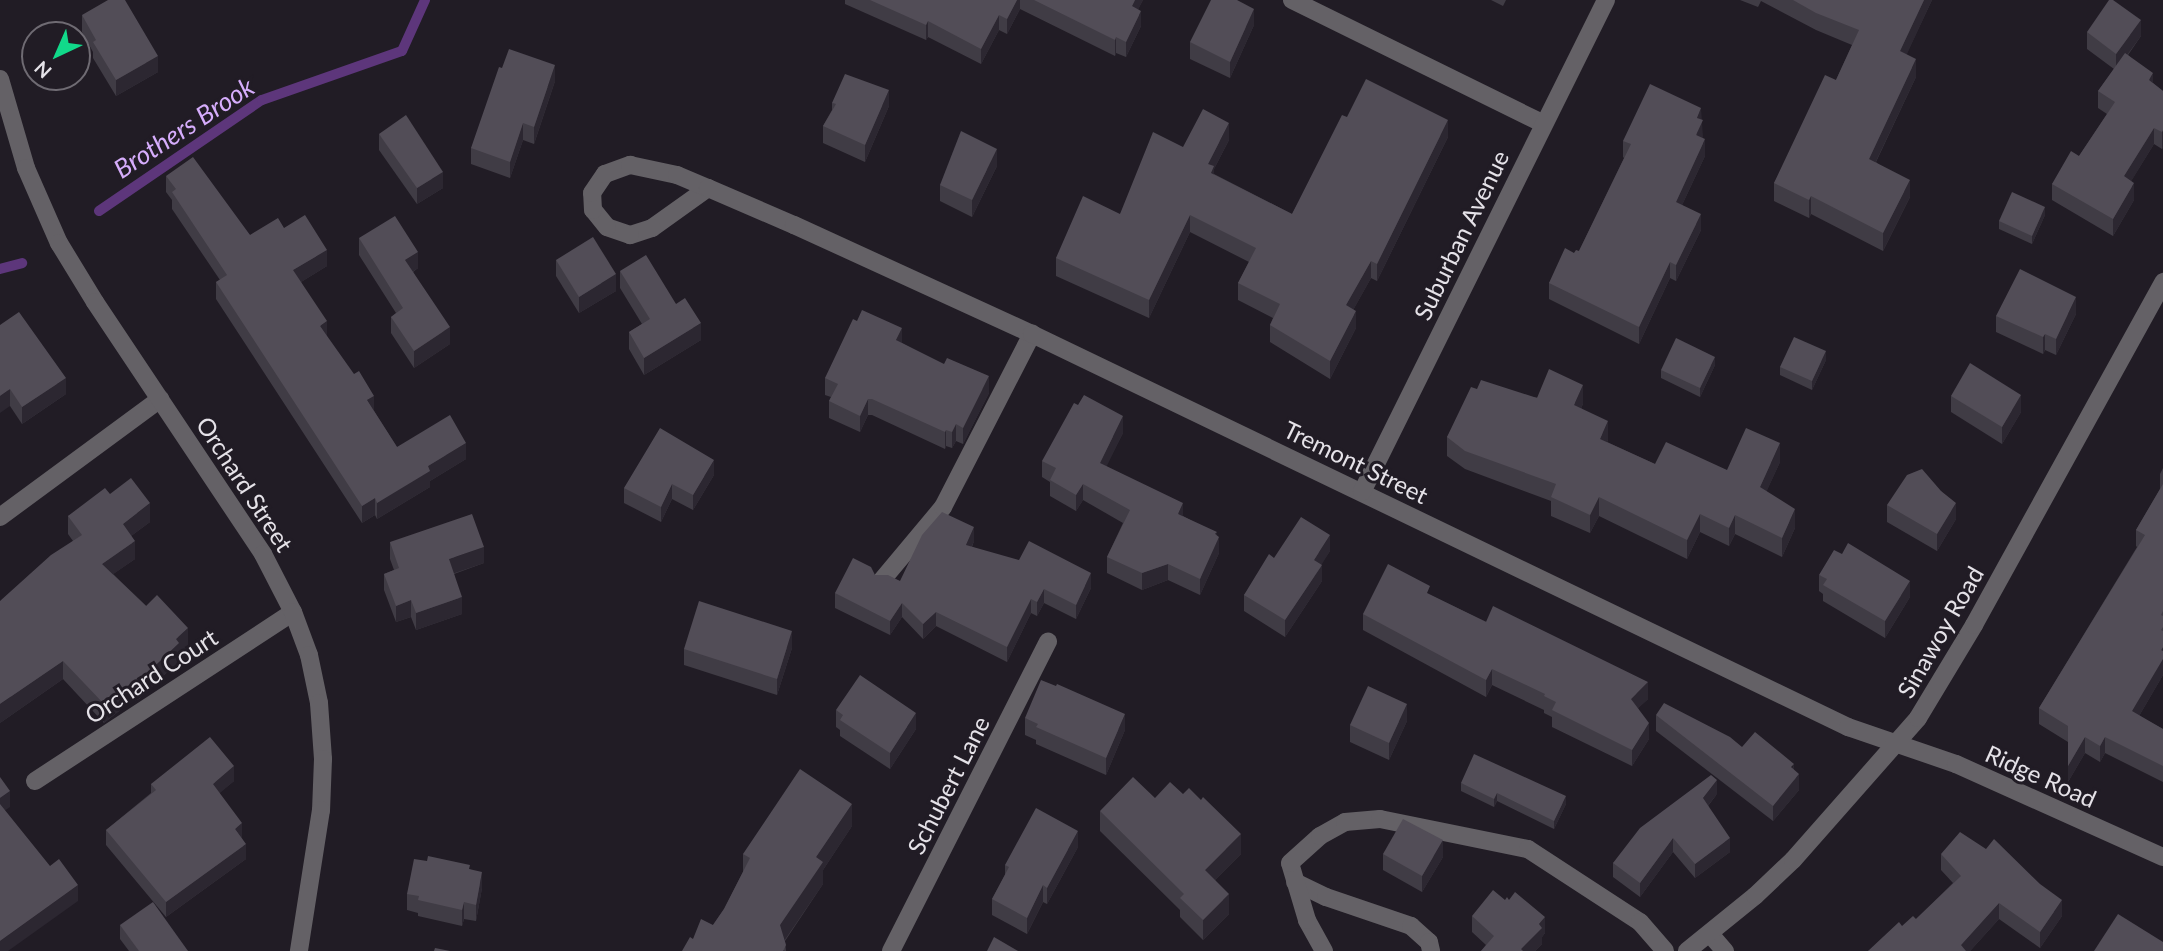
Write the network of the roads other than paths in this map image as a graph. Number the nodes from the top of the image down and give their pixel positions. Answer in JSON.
{"nodes":[{"id":1,"x":1292,"y":0,"type":"edge"},
{"id":2,"x":1606,"y":0,"type":"edge"},
{"id":3,"x":0,"y":79,"type":"edge"},
{"id":4,"x":1542,"y":123,"type":"junction"},
{"id":5,"x":708,"y":188,"type":"junction"},
{"id":6,"x":2163,"y":282,"type":"edge"},
{"id":7,"x":1032,"y":334,"type":"junction"},
{"id":8,"x":160,"y":400,"type":"junction"},
{"id":9,"x":1362,"y":492,"type":"junction"},
{"id":10,"x":0,"y":516,"type":"edge"},
{"id":11,"x":882,"y":580,"type":"edge"},
{"id":12,"x":293,"y":612,"type":"junction"},
{"id":13,"x":1048,"y":641,"type":"dead end"},
{"id":14,"x":1896,"y":744,"type":"junction"},
{"id":15,"x":35,"y":781,"type":"dead end"},
{"id":16,"x":2163,"y":857,"type":"edge"},
{"id":17,"x":1295,"y":882,"type":"junction"},
{"id":18,"x":1710,"y":933,"type":"junction"},
{"id":19,"x":299,"y":951,"type":"edge"},
{"id":20,"x":891,"y":951,"type":"edge"},
{"id":21,"x":1324,"y":951,"type":"edge"},
{"id":22,"x":1431,"y":951,"type":"edge"},
{"id":23,"x":1665,"y":951,"type":"edge"},
{"id":24,"x":1687,"y":951,"type":"edge"},
{"id":25,"x":1725,"y":951,"type":"edge"}],
"edges":[{"from":1,"to":4,"type":"street"},
{"from":2,"to":4,"type":"street","name":"Suburban Avenue"},
{"from":3,"to":8,"type":"street","name":"Orchard Street"},
{"from":4,"to":9,"type":"street","name":"Suburban Avenue"},
{"from":5,"to":5,"type":"street","name":"Tremont Street"},
{"from":5,"to":7,"type":"street","name":"Tremont Street"},
{"from":6,"to":14,"type":"street","name":"Sinawoy Road"},
{"from":7,"to":9,"type":"street","name":"Tremont Street"},
{"from":7,"to":11,"type":"street"},
{"from":8,"to":10,"type":"street"},
{"from":8,"to":12,"type":"street","name":"Orchard Street"},
{"from":9,"to":14,"type":"street","name":"Tremont Street"},
{"from":12,"to":15,"type":"street","name":"Orchard Court"},
{"from":12,"to":19,"type":"street","name":"Orchard Street"},
{"from":13,"to":20,"type":"street","name":"Schubert Lane"},
{"from":14,"to":16,"type":"street","name":"Ridge Road"},
{"from":14,"to":18,"type":"street","name":"Sinawoy Road"},
{"from":17,"to":21,"type":"street"},
{"from":17,"to":22,"type":"street"},
{"from":17,"to":23,"type":"street"},
{"from":18,"to":24,"type":"street","name":"Sinawoy Road"},
{"from":18,"to":25,"type":"street"}]}
